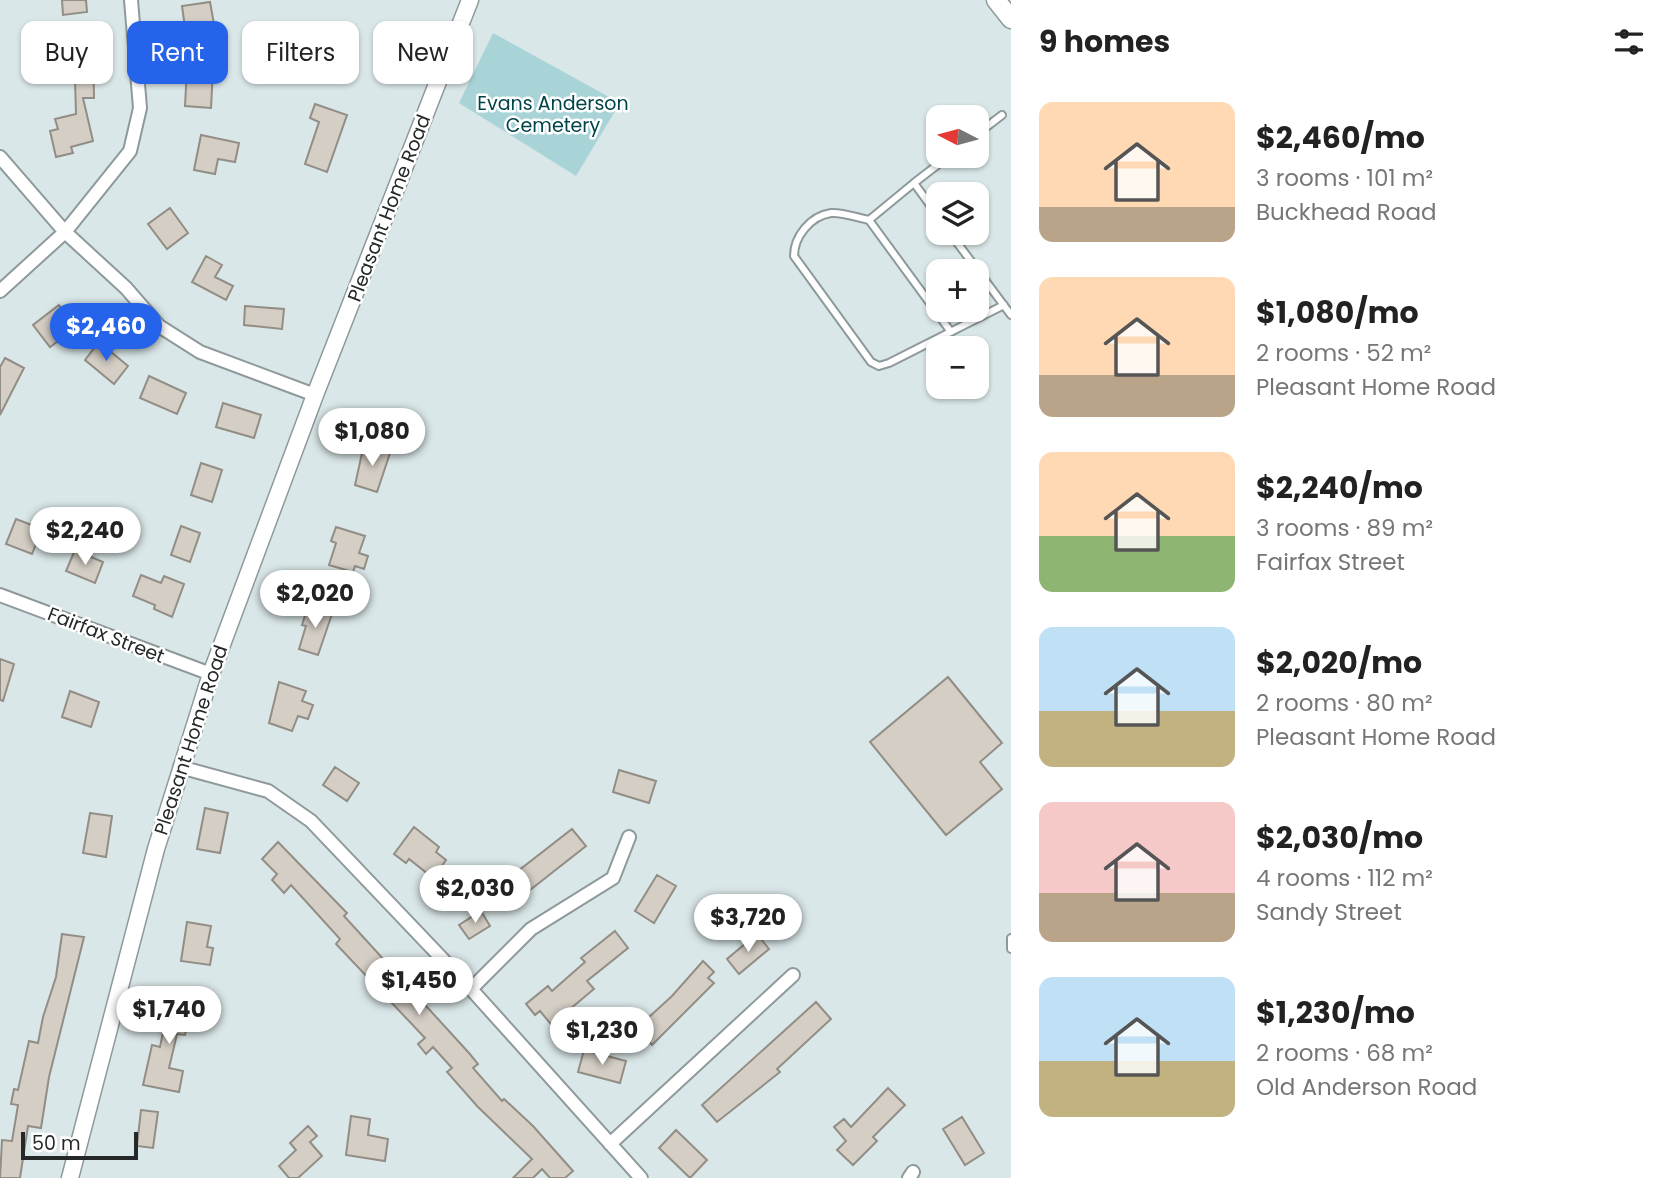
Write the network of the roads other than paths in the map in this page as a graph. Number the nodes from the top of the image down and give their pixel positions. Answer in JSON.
{"nodes":[{"id":1,"x":131,"y":0,"type":"edge"},
{"id":2,"x":470,"y":0,"type":"edge"},
{"id":3,"x":996,"y":0,"type":"edge"},
{"id":4,"x":1011,"y":19,"type":"edge"},
{"id":5,"x":1002,"y":115,"type":"dead end"},
{"id":6,"x":989,"y":125,"type":"edge"},
{"id":7,"x":0,"y":157,"type":"edge"},
{"id":8,"x":933,"y":168,"type":"edge"},
{"id":9,"x":914,"y":183,"type":"junction"},
{"id":10,"x":926,"y":200,"type":"edge"},
{"id":11,"x":869,"y":220,"type":"junction"},
{"id":12,"x":65,"y":232,"type":"junction"},
{"id":13,"x":959,"y":245,"type":"edge"},
{"id":14,"x":0,"y":291,"type":"edge"},
{"id":15,"x":1004,"y":305,"type":"junction"},
{"id":16,"x":1011,"y":315,"type":"edge"},
{"id":17,"x":951,"y":332,"type":"junction"},
{"id":18,"x":315,"y":395,"type":"junction"},
{"id":19,"x":0,"y":595,"type":"edge"},
{"id":20,"x":211,"y":674,"type":"junction"},
{"id":21,"x":180,"y":766,"type":"junction"},
{"id":22,"x":629,"y":836,"type":"dead end"},
{"id":23,"x":1011,"y":938,"type":"edge"},
{"id":24,"x":1011,"y":949,"type":"edge"},
{"id":25,"x":793,"y":975,"type":"dead end"},
{"id":26,"x":471,"y":989,"type":"junction"},
{"id":27,"x":610,"y":1144,"type":"junction"},
{"id":28,"x":70,"y":1178,"type":"edge"},
{"id":29,"x":641,"y":1178,"type":"edge"}],
"edges":[{"from":1,"to":12,"type":"street"},
{"from":2,"to":18,"type":"street","name":"Pleasant Home Road"},
{"from":3,"to":4,"type":"main road"},
{"from":5,"to":6,"type":"lane"},
{"from":7,"to":12,"type":"street"},
{"from":8,"to":9,"type":"lane"},
{"from":9,"to":10,"type":"lane"},
{"from":9,"to":11,"type":"lane"},
{"from":11,"to":17,"type":"lane"},
{"from":11,"to":17,"type":"lane"},
{"from":12,"to":14,"type":"street"},
{"from":12,"to":18,"type":"street"},
{"from":13,"to":15,"type":"lane"},
{"from":15,"to":16,"type":"lane"},
{"from":15,"to":17,"type":"lane"},
{"from":18,"to":20,"type":"street","name":"Pleasant Home Road"},
{"from":19,"to":20,"type":"street","name":"Fairfax Street"},
{"from":20,"to":21,"type":"street","name":"Pleasant Home Road"},
{"from":21,"to":26,"type":"street"},
{"from":21,"to":28,"type":"street","name":"Pleasant Home Road"},
{"from":22,"to":26,"type":"street"},
{"from":23,"to":24,"type":"lane"},
{"from":25,"to":27,"type":"street"},
{"from":26,"to":27,"type":"street"},
{"from":27,"to":29,"type":"street"}]}
